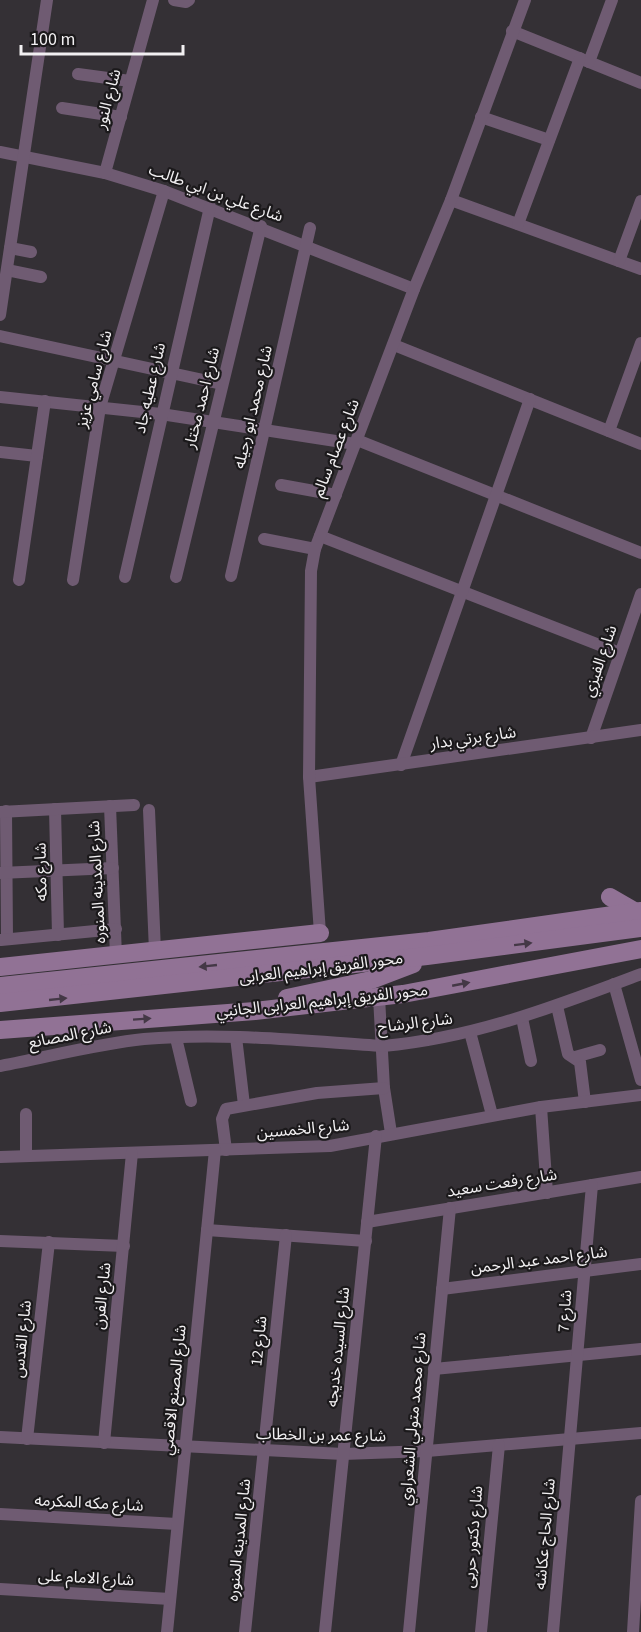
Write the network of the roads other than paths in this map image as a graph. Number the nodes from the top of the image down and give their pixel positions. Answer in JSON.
{"nodes":[{"id":1,"x":47,"y":0,"type":"edge"},
{"id":2,"x":153,"y":0,"type":"edge"},
{"id":3,"x":174,"y":0,"type":"edge"},
{"id":4,"x":189,"y":0,"type":"edge"},
{"id":5,"x":525,"y":0,"type":"edge"},
{"id":6,"x":612,"y":0,"type":"edge"},
{"id":7,"x":512,"y":32,"type":"junction"},
{"id":8,"x":584,"y":60,"type":"junction"},
{"id":9,"x":78,"y":74,"type":"dead end"},
{"id":10,"x":130,"y":81,"type":"junction"},
{"id":11,"x":641,"y":83,"type":"edge"},
{"id":12,"x":62,"y":108,"type":"dead end"},
{"id":13,"x":120,"y":117,"type":"junction"},
{"id":14,"x":481,"y":117,"type":"junction"},
{"id":15,"x":549,"y":140,"type":"junction"},
{"id":16,"x":0,"y":152,"type":"edge"},
{"id":17,"x":24,"y":157,"type":"junction"},
{"id":18,"x":105,"y":173,"type":"junction"},
{"id":19,"x":164,"y":190,"type":"junction"},
{"id":20,"x":451,"y":200,"type":"junction"},
{"id":21,"x":641,"y":201,"type":"edge"},
{"id":22,"x":210,"y":207,"type":"junction"},
{"id":23,"x":518,"y":224,"type":"junction"},
{"id":24,"x":261,"y":226,"type":"junction"},
{"id":25,"x":310,"y":228,"type":"dead end"},
{"id":26,"x":306,"y":244,"type":"junction"},
{"id":27,"x":10,"y":248,"type":"junction"},
{"id":28,"x":31,"y":252,"type":"dead end"},
{"id":29,"x":619,"y":261,"type":"junction"},
{"id":30,"x":641,"y":269,"type":"edge"},
{"id":31,"x":7,"y":270,"type":"junction"},
{"id":32,"x":41,"y":276,"type":"dead end"},
{"id":33,"x":414,"y":289,"type":"junction"},
{"id":34,"x":0,"y":315,"type":"edge"},
{"id":35,"x":0,"y":336,"type":"edge"},
{"id":36,"x":641,"y":343,"type":"edge"},
{"id":37,"x":394,"y":345,"type":"junction"},
{"id":38,"x":115,"y":360,"type":"junction"},
{"id":39,"x":170,"y":373,"type":"junction"},
{"id":40,"x":222,"y":384,"type":"junction"},
{"id":41,"x":0,"y":397,"type":"edge"},
{"id":42,"x":530,"y":399,"type":"junction"},
{"id":43,"x":45,"y":401,"type":"junction"},
{"id":44,"x":100,"y":407,"type":"junction"},
{"id":45,"x":161,"y":414,"type":"junction"},
{"id":46,"x":213,"y":422,"type":"junction"},
{"id":47,"x":266,"y":429,"type":"junction"},
{"id":48,"x":609,"y":431,"type":"junction"},
{"id":49,"x":356,"y":442,"type":"junction"},
{"id":50,"x":641,"y":444,"type":"edge"},
{"id":51,"x":0,"y":452,"type":"edge"},
{"id":52,"x":37,"y":456,"type":"junction"},
{"id":53,"x":281,"y":485,"type":"dead end"},
{"id":54,"x":336,"y":495,"type":"junction"},
{"id":55,"x":496,"y":495,"type":"junction"},
{"id":56,"x":264,"y":539,"type":"dead end"},
{"id":57,"x":318,"y":542,"type":"junction"},
{"id":58,"x":641,"y":553,"type":"edge"},
{"id":59,"x":231,"y":576,"type":"dead end"},
{"id":60,"x":125,"y":577,"type":"dead end"},
{"id":61,"x":176,"y":578,"type":"dead end"},
{"id":62,"x":19,"y":580,"type":"dead end"},
{"id":63,"x":73,"y":580,"type":"dead end"},
{"id":64,"x":462,"y":592,"type":"junction"},
{"id":65,"x":641,"y":594,"type":"edge"},
{"id":66,"x":620,"y":653,"type":"junction"},
{"id":67,"x":641,"y":730,"type":"edge"},
{"id":68,"x":591,"y":738,"type":"junction"},
{"id":69,"x":401,"y":765,"type":"junction"},
{"id":70,"x":309,"y":777,"type":"junction"},
{"id":71,"x":134,"y":805,"type":"dead end"},
{"id":72,"x":110,"y":806,"type":"junction"},
{"id":73,"x":56,"y":809,"type":"junction"},
{"id":74,"x":149,"y":810,"type":"dead end"},
{"id":75,"x":3,"y":811,"type":"edge"},
{"id":76,"x":112,"y":868,"type":"junction"},
{"id":77,"x":58,"y":871,"type":"junction"},
{"id":78,"x":4,"y":873,"type":"edge"},
{"id":79,"x":609,"y":897,"type":"dead end"},
{"id":80,"x":639,"y":917,"type":"edge"},
{"id":81,"x":116,"y":929,"type":"junction"},
{"id":82,"x":320,"y":933,"type":"joint"},
{"id":83,"x":58,"y":935,"type":"junction"},
{"id":84,"x":3,"y":940,"type":"edge"},
{"id":85,"x":641,"y":949,"type":"edge"},
{"id":86,"x":155,"y":951,"type":"junction"},
{"id":87,"x":116,"y":956,"type":"junction"},
{"id":88,"x":427,"y":956,"type":"junction"},
{"id":89,"x":0,"y":967,"type":"edge"},
{"id":90,"x":641,"y":974,"type":"edge"},
{"id":91,"x":614,"y":984,"type":"junction"},
{"id":92,"x":0,"y":986,"type":"edge"},
{"id":93,"x":379,"y":997,"type":"junction"},
{"id":94,"x":0,"y":1003,"type":"edge"},
{"id":95,"x":557,"y":1006,"type":"junction"},
{"id":96,"x":255,"y":1011,"type":"junction"},
{"id":97,"x":522,"y":1018,"type":"junction"},
{"id":98,"x":0,"y":1030,"type":"edge"},
{"id":99,"x":470,"y":1032,"type":"junction"},
{"id":100,"x":236,"y":1037,"type":"junction"},
{"id":101,"x":176,"y":1038,"type":"junction"},
{"id":102,"x":147,"y":1039,"type":"joint"},
{"id":103,"x":383,"y":1046,"type":"junction"},
{"id":104,"x":637,"y":1046,"type":"edge"},
{"id":105,"x":600,"y":1050,"type":"dead end"},
{"id":106,"x":575,"y":1057,"type":"junction"},
{"id":107,"x":531,"y":1061,"type":"dead end"},
{"id":108,"x":0,"y":1066,"type":"edge"},
{"id":109,"x":641,"y":1080,"type":"edge"},
{"id":110,"x":384,"y":1088,"type":"junction"},
{"id":111,"x":641,"y":1095,"type":"edge"},
{"id":112,"x":191,"y":1101,"type":"dead end"},
{"id":113,"x":585,"y":1102,"type":"junction"},
{"id":114,"x":244,"y":1105,"type":"junction"},
{"id":115,"x":541,"y":1107,"type":"junction"},
{"id":116,"x":26,"y":1114,"type":"dead end"},
{"id":117,"x":492,"y":1115,"type":"junction"},
{"id":118,"x":391,"y":1133,"type":"junction"},
{"id":119,"x":376,"y":1136,"type":"junction"},
{"id":120,"x":220,"y":1150,"type":"junction"},
{"id":121,"x":132,"y":1153,"type":"junction"},
{"id":122,"x":26,"y":1156,"type":"junction"},
{"id":123,"x":0,"y":1157,"type":"edge"},
{"id":124,"x":641,"y":1178,"type":"edge"},
{"id":125,"x":592,"y":1185,"type":"junction"},
{"id":126,"x":546,"y":1192,"type":"junction"},
{"id":127,"x":450,"y":1208,"type":"junction"},
{"id":128,"x":367,"y":1222,"type":"junction"},
{"id":129,"x":207,"y":1230,"type":"junction"},
{"id":130,"x":286,"y":1235,"type":"junction"},
{"id":131,"x":366,"y":1240,"type":"junction"},
{"id":132,"x":0,"y":1241,"type":"edge"},
{"id":133,"x":49,"y":1242,"type":"junction"},
{"id":134,"x":124,"y":1246,"type":"junction"},
{"id":135,"x":641,"y":1264,"type":"edge"},
{"id":136,"x":584,"y":1271,"type":"junction"},
{"id":137,"x":442,"y":1289,"type":"junction"},
{"id":138,"x":641,"y":1349,"type":"edge"},
{"id":139,"x":578,"y":1356,"type":"junction"},
{"id":140,"x":434,"y":1369,"type":"junction"},
{"id":141,"x":641,"y":1433,"type":"edge"},
{"id":142,"x":0,"y":1437,"type":"edge"},
{"id":143,"x":27,"y":1439,"type":"junction"},
{"id":144,"x":570,"y":1439,"type":"junction"},
{"id":145,"x":104,"y":1443,"type":"junction"},
{"id":146,"x":499,"y":1445,"type":"junction"},
{"id":147,"x":185,"y":1447,"type":"junction"},
{"id":148,"x":265,"y":1451,"type":"junction"},
{"id":149,"x":427,"y":1451,"type":"junction"},
{"id":150,"x":343,"y":1454,"type":"junction"},
{"id":151,"x":641,"y":1501,"type":"edge"},
{"id":152,"x":0,"y":1514,"type":"edge"},
{"id":153,"x":177,"y":1524,"type":"junction"},
{"id":154,"x":0,"y":1589,"type":"edge"},
{"id":155,"x":170,"y":1599,"type":"junction"},
{"id":156,"x":166,"y":1632,"type":"edge"},
{"id":157,"x":246,"y":1632,"type":"edge"},
{"id":158,"x":325,"y":1632,"type":"edge"},
{"id":159,"x":409,"y":1632,"type":"edge"},
{"id":160,"x":481,"y":1632,"type":"edge"},
{"id":161,"x":553,"y":1632,"type":"edge"},
{"id":162,"x":633,"y":1632,"type":"edge"}],
"edges":[{"from":1,"to":17,"type":"street"},
{"from":2,"to":10,"type":"street","name":"شارع النور"},
{"from":3,"to":4,"type":"street"},
{"from":5,"to":7,"type":"street","name":"شارع عصام سالم"},
{"from":6,"to":8,"type":"street"},
{"from":7,"to":8,"type":"street"},
{"from":7,"to":14,"type":"street","name":"شارع عصام سالم"},
{"from":8,"to":11,"type":"street"},
{"from":8,"to":15,"type":"street"},
{"from":9,"to":10,"type":"street"},
{"from":10,"to":13,"type":"street","name":"شارع النور"},
{"from":12,"to":13,"type":"street"},
{"from":13,"to":18,"type":"street","name":"شارع النور"},
{"from":14,"to":15,"type":"street"},
{"from":14,"to":20,"type":"street","name":"شارع عصام سالم"},
{"from":15,"to":23,"type":"street"},
{"from":16,"to":17,"type":"street","name":"شارع علي بن ابي طالب"},
{"from":17,"to":18,"type":"street","name":"شارع علي بن ابي طالب"},
{"from":17,"to":27,"type":"street"},
{"from":18,"to":19,"type":"street","name":"شارع علي بن ابي طالب"},
{"from":19,"to":22,"type":"street","name":"شارع علي بن ابي طالب"},
{"from":19,"to":38,"type":"street","name":"شارع سامي عزيز"},
{"from":20,"to":23,"type":"street"},
{"from":20,"to":33,"type":"street","name":"شارع عصام سالم"},
{"from":21,"to":29,"type":"street"},
{"from":22,"to":24,"type":"street","name":"شارع علي بن ابي طالب"},
{"from":22,"to":39,"type":"street","name":"شارع عطيه جاد"},
{"from":23,"to":29,"type":"street"},
{"from":24,"to":26,"type":"street","name":"شارع علي بن ابي طالب"},
{"from":24,"to":40,"type":"street","name":"شارع احمد مختار"},
{"from":25,"to":26,"type":"street","name":"شارع محمد ابو رجيله"},
{"from":26,"to":33,"type":"street","name":"شارع علي بن ابي طالب"},
{"from":26,"to":47,"type":"street","name":"شارع محمد ابو رجيله"},
{"from":27,"to":28,"type":"street"},
{"from":27,"to":31,"type":"street"},
{"from":29,"to":30,"type":"street"},
{"from":31,"to":32,"type":"street"},
{"from":31,"to":34,"type":"street"},
{"from":33,"to":37,"type":"street","name":"شارع عصام سالم"},
{"from":35,"to":38,"type":"street"},
{"from":36,"to":48,"type":"street"},
{"from":37,"to":42,"type":"street"},
{"from":37,"to":49,"type":"street","name":"شارع عصام سالم"},
{"from":38,"to":39,"type":"street"},
{"from":38,"to":44,"type":"street","name":"شارع سامي عزيز"},
{"from":39,"to":40,"type":"street"},
{"from":39,"to":45,"type":"street","name":"شارع عطيه جاد"},
{"from":40,"to":46,"type":"street","name":"شارع احمد مختار"},
{"from":41,"to":43,"type":"street"},
{"from":42,"to":48,"type":"street"},
{"from":42,"to":55,"type":"street"},
{"from":43,"to":44,"type":"street"},
{"from":43,"to":52,"type":"street"},
{"from":44,"to":45,"type":"street"},
{"from":44,"to":63,"type":"street","name":"شارع سامي عزيز"},
{"from":45,"to":46,"type":"street"},
{"from":45,"to":60,"type":"street","name":"شارع عطيه جاد"},
{"from":46,"to":47,"type":"street"},
{"from":46,"to":61,"type":"street","name":"شارع احمد مختار"},
{"from":47,"to":49,"type":"street"},
{"from":47,"to":59,"type":"street","name":"شارع محمد ابو رجيله"},
{"from":48,"to":50,"type":"street"},
{"from":49,"to":54,"type":"street","name":"شارع عصام سالم"},
{"from":49,"to":55,"type":"street"},
{"from":51,"to":52,"type":"street"},
{"from":52,"to":62,"type":"street"},
{"from":53,"to":54,"type":"street"},
{"from":54,"to":57,"type":"street","name":"شارع عصام سالم"},
{"from":55,"to":58,"type":"street"},
{"from":55,"to":64,"type":"street"},
{"from":56,"to":57,"type":"street"},
{"from":57,"to":64,"type":"street"},
{"from":57,"to":70,"type":"street","name":"شارع عصام سالم"},
{"from":64,"to":66,"type":"street"},
{"from":64,"to":69,"type":"street"},
{"from":65,"to":66,"type":"street","name":"شارع الفيزي"},
{"from":66,"to":68,"type":"street","name":"شارع الفيزي"},
{"from":67,"to":68,"type":"street","name":"شارع برتي بدار"},
{"from":68,"to":69,"type":"street","name":"شارع برتي بدار"},
{"from":69,"to":70,"type":"street","name":"شارع برتي بدار"},
{"from":70,"to":82,"type":"street","name":"شارع عصام سالم"},
{"from":71,"to":72,"type":"street"},
{"from":72,"to":73,"type":"street"},
{"from":72,"to":76,"type":"street","name":"شارع المدينه المنوره"},
{"from":73,"to":75,"type":"street"},
{"from":73,"to":77,"type":"street","name":"شارع مكه"},
{"from":74,"to":86,"type":"street"},
{"from":75,"to":78,"type":"street"},
{"from":76,"to":77,"type":"street"},
{"from":76,"to":81,"type":"street","name":"شارع المدينه المنوره"},
{"from":77,"to":78,"type":"street"},
{"from":77,"to":83,"type":"street","name":"شارع مكه"},
{"from":78,"to":84,"type":"street"},
{"from":79,"to":80,"type":"main road"},
{"from":88,"to":80,"type":"main road","name":"محور الفريق إبراهيم العرابى","one_way":true},
{"from":80,"to":92,"type":"main road","name":"محور الفريق إبراهيم العرابى","one_way":true},
{"from":81,"to":83,"type":"street"},
{"from":81,"to":87,"type":"street","name":"شارع المدينه المنوره"},
{"from":82,"to":86,"type":"main road"},
{"from":83,"to":84,"type":"street"},
{"from":93,"to":85,"type":"main road","name":"محور الفريق إبراهيم العرابى الجانبي","one_way":true},
{"from":86,"to":87,"type":"main road"},
{"from":87,"to":89,"type":"main road"},
{"from":94,"to":88,"type":"main road","name":"محور الفريق إبراهيم العرابى","one_way":true},
{"from":88,"to":96,"type":"main road"},
{"from":90,"to":91,"type":"street","name":"شارع الرشاح"},
{"from":91,"to":95,"type":"street","name":"شارع الرشاح"},
{"from":91,"to":104,"type":"street"},
{"from":93,"to":96,"type":"main road","name":"محور الفريق إبراهيم العرابى الجانبي"},
{"from":93,"to":103,"type":"street"},
{"from":95,"to":97,"type":"street","name":"شارع الرشاح"},
{"from":95,"to":106,"type":"street"},
{"from":98,"to":96,"type":"main road","name":"محور الفريق إبراهيم العرابى الجانبي","one_way":true},
{"from":97,"to":99,"type":"street","name":"شارع الرشاح"},
{"from":97,"to":107,"type":"street"},
{"from":99,"to":103,"type":"street","name":"شارع الرشاح"},
{"from":99,"to":117,"type":"street"},
{"from":100,"to":101,"type":"street","name":"شارع الرشاح"},
{"from":100,"to":103,"type":"street","name":"شارع الرشاح"},
{"from":100,"to":114,"type":"street"},
{"from":101,"to":102,"type":"street","name":"شارع الرشاح"},
{"from":101,"to":112,"type":"street"},
{"from":102,"to":108,"type":"street","name":"شارع المصانع"},
{"from":103,"to":110,"type":"street"},
{"from":104,"to":109,"type":"street"},
{"from":105,"to":106,"type":"street"},
{"from":106,"to":113,"type":"street"},
{"from":110,"to":114,"type":"street"},
{"from":110,"to":118,"type":"street"},
{"from":111,"to":113,"type":"street","name":"شارع الخمسين"},
{"from":113,"to":115,"type":"street","name":"شارع الخمسين"},
{"from":114,"to":120,"type":"street","name":"شارع المصنع الاقصي"},
{"from":115,"to":117,"type":"street","name":"شارع الخمسين"},
{"from":115,"to":126,"type":"street"},
{"from":116,"to":122,"type":"street"},
{"from":117,"to":118,"type":"street","name":"شارع الخمسين"},
{"from":118,"to":119,"type":"street","name":"شارع الخمسين"},
{"from":119,"to":120,"type":"street","name":"شارع الخمسين"},
{"from":119,"to":128,"type":"street","name":"شارع السيده خديجه"},
{"from":120,"to":121,"type":"street","name":"شارع الخمسين"},
{"from":120,"to":129,"type":"street","name":"شارع المصنع الاقصي"},
{"from":121,"to":122,"type":"street","name":"شارع الخمسين"},
{"from":121,"to":134,"type":"street","name":"شارع الفرن"},
{"from":122,"to":123,"type":"street","name":"شارع الخمسين"},
{"from":124,"to":125,"type":"street","name":"شارع رفعت سعيد"},
{"from":125,"to":126,"type":"street","name":"شارع رفعت سعيد"},
{"from":125,"to":136,"type":"street","name":"شارع 7"},
{"from":126,"to":127,"type":"street","name":"شارع رفعت سعيد"},
{"from":127,"to":128,"type":"street","name":"شارع رفعت سعيد"},
{"from":127,"to":137,"type":"street","name":"شارع محمد متولي الشعراوي"},
{"from":128,"to":131,"type":"street","name":"شارع السيده خديجه"},
{"from":129,"to":130,"type":"street"},
{"from":129,"to":147,"type":"street","name":"شارع المصنع الاقصي"},
{"from":130,"to":131,"type":"street"},
{"from":130,"to":148,"type":"street","name":"شارع 12"},
{"from":131,"to":150,"type":"street","name":"شارع السيده خديجه"},
{"from":132,"to":133,"type":"street"},
{"from":133,"to":134,"type":"street"},
{"from":133,"to":143,"type":"street","name":"شارع القدس"},
{"from":134,"to":145,"type":"street","name":"شارع الفرن"},
{"from":135,"to":136,"type":"street","name":"شارع احمد عبد الرحمن"},
{"from":136,"to":137,"type":"street","name":"شارع احمد عبد الرحمن"},
{"from":136,"to":139,"type":"street","name":"شارع 7"},
{"from":137,"to":140,"type":"street","name":"شارع محمد متولي الشعراوي"},
{"from":138,"to":139,"type":"street"},
{"from":139,"to":140,"type":"street"},
{"from":139,"to":144,"type":"street","name":"شارع 7"},
{"from":140,"to":149,"type":"street","name":"شارع محمد متولي الشعراوي"},
{"from":141,"to":144,"type":"street","name":"شارع عمر بن الخطاب"},
{"from":142,"to":143,"type":"street","name":"شارع عمر بن الخطاب"},
{"from":143,"to":145,"type":"street","name":"شارع عمر بن الخطاب"},
{"from":144,"to":146,"type":"street","name":"شارع عمر بن الخطاب"},
{"from":144,"to":161,"type":"street","name":"شارع الحاج عكاشه"},
{"from":145,"to":147,"type":"street","name":"شارع عمر بن الخطاب"},
{"from":146,"to":149,"type":"street","name":"شارع عمر بن الخطاب"},
{"from":146,"to":160,"type":"street","name":"شارع دكتور حربى"},
{"from":147,"to":148,"type":"street","name":"شارع عمر بن الخطاب"},
{"from":147,"to":153,"type":"street","name":"شارع المصنع الاقصي"},
{"from":148,"to":150,"type":"street","name":"شارع عمر بن الخطاب"},
{"from":148,"to":157,"type":"street","name":"شارع المدينه المنوره"},
{"from":149,"to":150,"type":"street","name":"شارع عمر بن الخطاب"},
{"from":149,"to":159,"type":"street","name":"شارع محمد متولي الشعراوي"},
{"from":150,"to":158,"type":"street","name":"شارع السيده خديجه"},
{"from":151,"to":162,"type":"street"},
{"from":152,"to":153,"type":"street","name":"شارع مكه المكرمه"},
{"from":153,"to":155,"type":"street","name":"شارع المصنع الاقصي"},
{"from":154,"to":155,"type":"street","name":"شارع الامام على"},
{"from":155,"to":156,"type":"street","name":"شارع المصنع الاقصي"}]}
